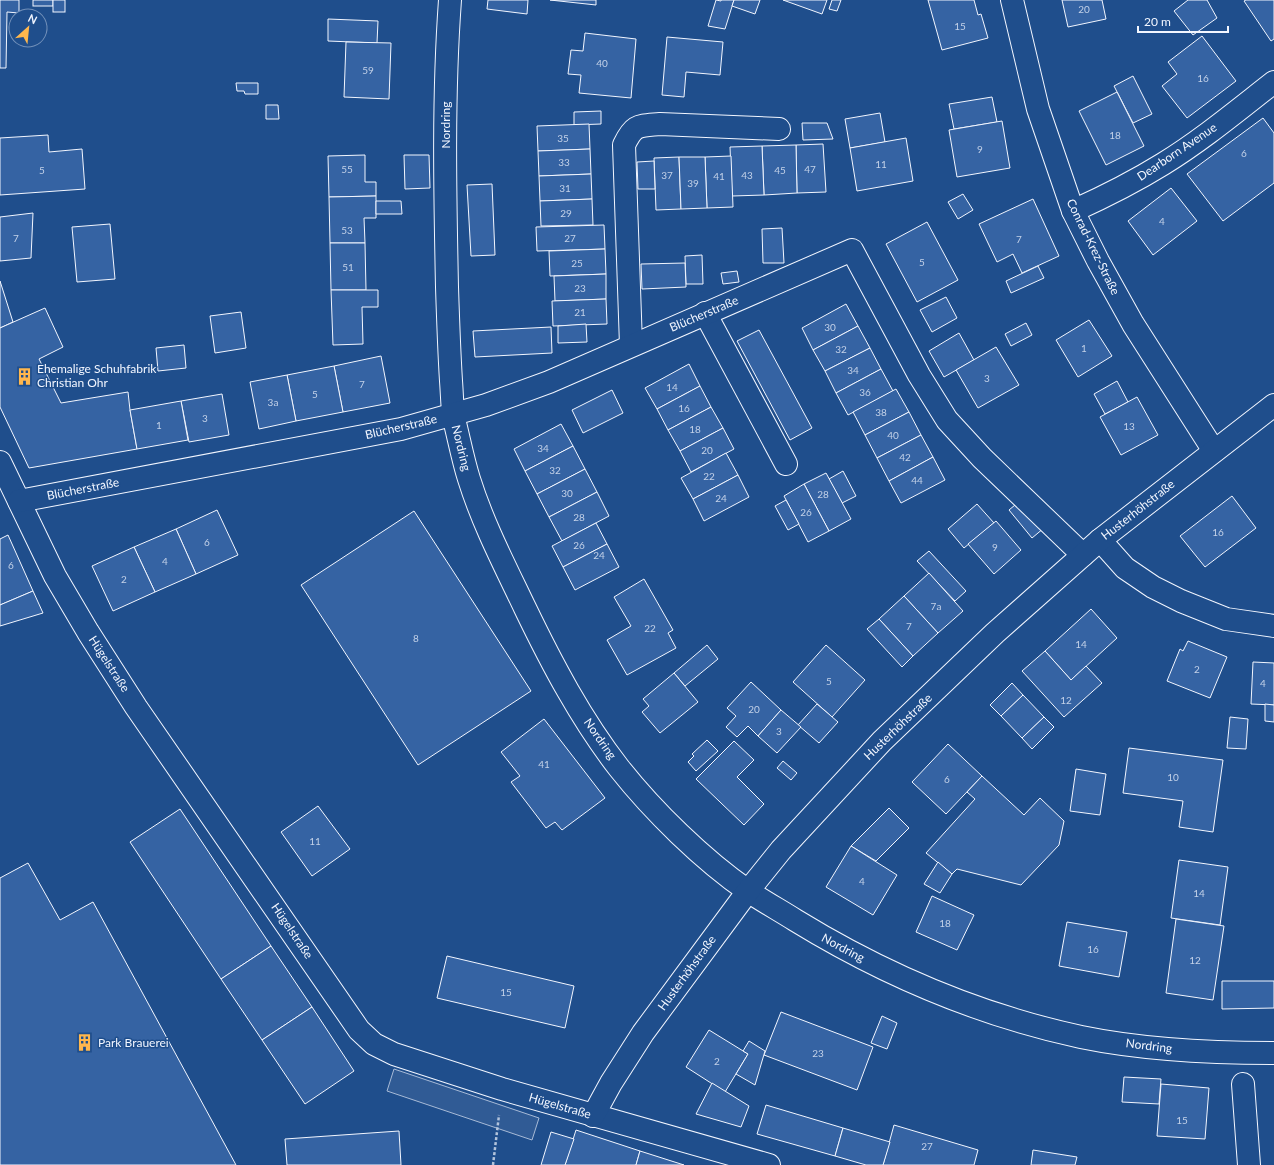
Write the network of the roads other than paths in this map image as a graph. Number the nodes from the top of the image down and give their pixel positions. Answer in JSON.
{"nodes":[{"id":1,"x":450,"y":0,"type":"edge"},
{"id":2,"x":1012,"y":0,"type":"edge"},
{"id":3,"x":1274,"y":82,"type":"edge"},
{"id":4,"x":779,"y":129,"type":"dead end"},
{"id":5,"x":1073,"y":211,"type":"junction"},
{"id":6,"x":705,"y":313,"type":"junction"},
{"id":7,"x":631,"y":345,"type":"junction"},
{"id":8,"x":1274,"y":405,"type":"edge"},
{"id":9,"x":453,"y":414,"type":"junction"},
{"id":10,"x":1214,"y":451,"type":"junction"},
{"id":11,"x":0,"y":462,"type":"edge"},
{"id":12,"x":786,"y":464,"type":"dead end"},
{"id":13,"x":20,"y":500,"type":"junction"},
{"id":14,"x":1100,"y":540,"type":"junction"},
{"id":15,"x":1083,"y":555,"type":"junction"},
{"id":16,"x":1274,"y":626,"type":"edge"},
{"id":17,"x":748,"y":891,"type":"junction"},
{"id":18,"x":1274,"y":1054,"type":"edge"},
{"id":19,"x":1243,"y":1084,"type":"dead end"},
{"id":20,"x":593,"y":1116,"type":"junction"},
{"id":21,"x":769,"y":1165,"type":"edge"},
{"id":22,"x":1249,"y":1165,"type":"edge"}],
"edges":[{"from":1,"to":9,"type":"street","name":"Nordring"},
{"from":2,"to":5,"type":"street","name":"Conrad-Krez-Straße"},
{"from":3,"to":5,"type":"street","name":"Dearborn Avenue"},
{"from":4,"to":7,"type":"street"},
{"from":5,"to":10,"type":"street","name":"Conrad-Krez-Straße"},
{"from":6,"to":7,"type":"street","name":"Blücherstraße"},
{"from":6,"to":12,"type":"street"},
{"from":6,"to":15,"type":"street","name":"Blücherstraße"},
{"from":7,"to":9,"type":"street","name":"Blücherstraße"},
{"from":8,"to":10,"type":"street","name":"Husterhöhstraße"},
{"from":9,"to":13,"type":"street","name":"Blücherstraße"},
{"from":9,"to":17,"type":"street","name":"Nordring"},
{"from":10,"to":14,"type":"street","name":"Husterhöhstraße"},
{"from":11,"to":13,"type":"street","name":"Hügelstraße"},
{"from":13,"to":20,"type":"street","name":"Hügelstraße"},
{"from":14,"to":15,"type":"street","name":"Husterhöhstraße"},
{"from":14,"to":16,"type":"street"},
{"from":15,"to":17,"type":"street","name":"Husterhöhstraße"},
{"from":17,"to":18,"type":"street","name":"Nordring"},
{"from":17,"to":20,"type":"street","name":"Husterhöhstraße"},
{"from":19,"to":22,"type":"street"},
{"from":20,"to":21,"type":"street","name":"Hügelstraße"}]}
